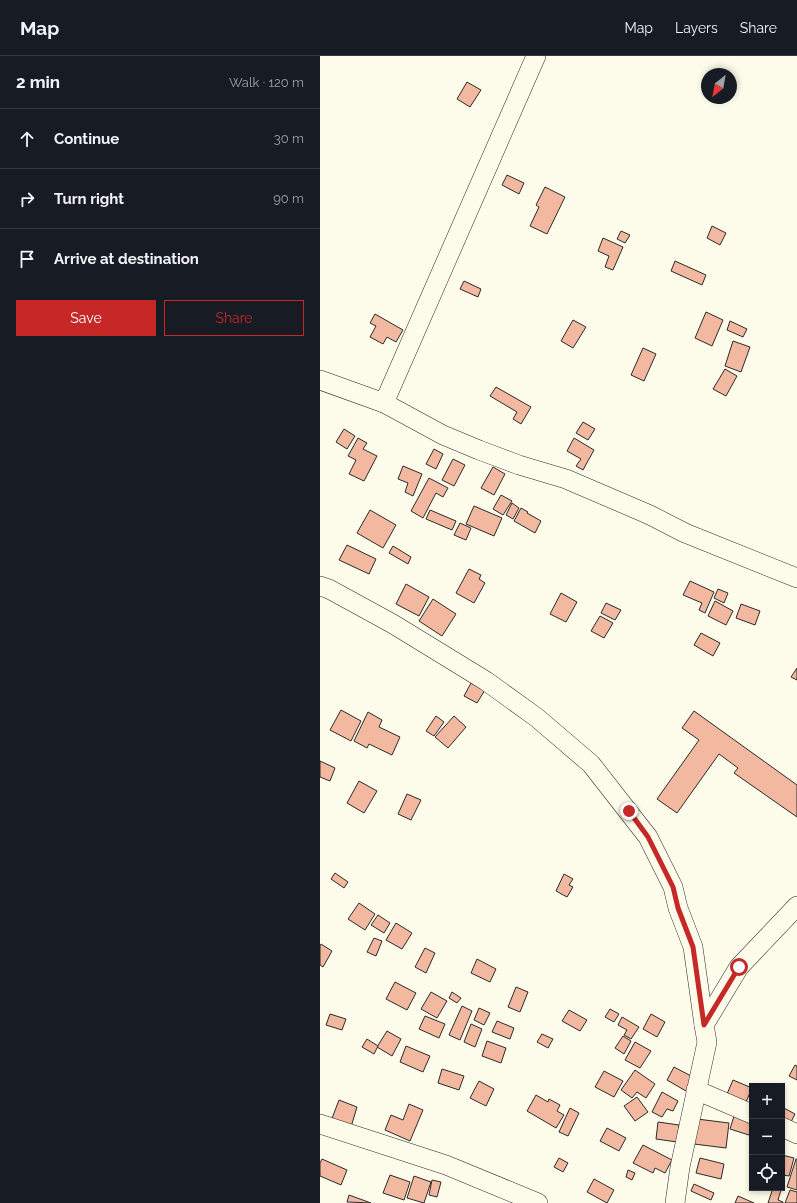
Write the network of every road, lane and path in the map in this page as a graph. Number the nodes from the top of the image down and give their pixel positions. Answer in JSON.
{"nodes":[{"id":1,"x":536,"y":56,"type":"edge"},
{"id":2,"x":320,"y":380,"type":"edge"},
{"id":3,"x":384,"y":403,"type":"junction"},
{"id":4,"x":797,"y":578,"type":"edge"},
{"id":5,"x":320,"y":586,"type":"edge"},
{"id":6,"x":797,"y":906,"type":"edge"},
{"id":7,"x":704,"y":1025,"type":"junction"},
{"id":8,"x":696,"y":1090,"type":"junction"},
{"id":9,"x":749,"y":1113,"type":"edge"},
{"id":10,"x":320,"y":1124,"type":"edge"},
{"id":11,"x":785,"y":1128,"type":"edge"},
{"id":12,"x":797,"y":1134,"type":"edge"},
{"id":13,"x":538,"y":1203,"type":"edge"},
{"id":14,"x":675,"y":1203,"type":"edge"}],
"edges":[{"from":1,"to":3,"type":"street"},
{"from":2,"to":3,"type":"street"},
{"from":3,"to":4,"type":"street"},
{"from":5,"to":7,"type":"street"},
{"from":6,"to":7,"type":"street"},
{"from":7,"to":8,"type":"street"},
{"from":8,"to":9,"type":"street"},
{"from":8,"to":14,"type":"street"},
{"from":10,"to":13,"type":"street"},
{"from":11,"to":12,"type":"street"}]}
